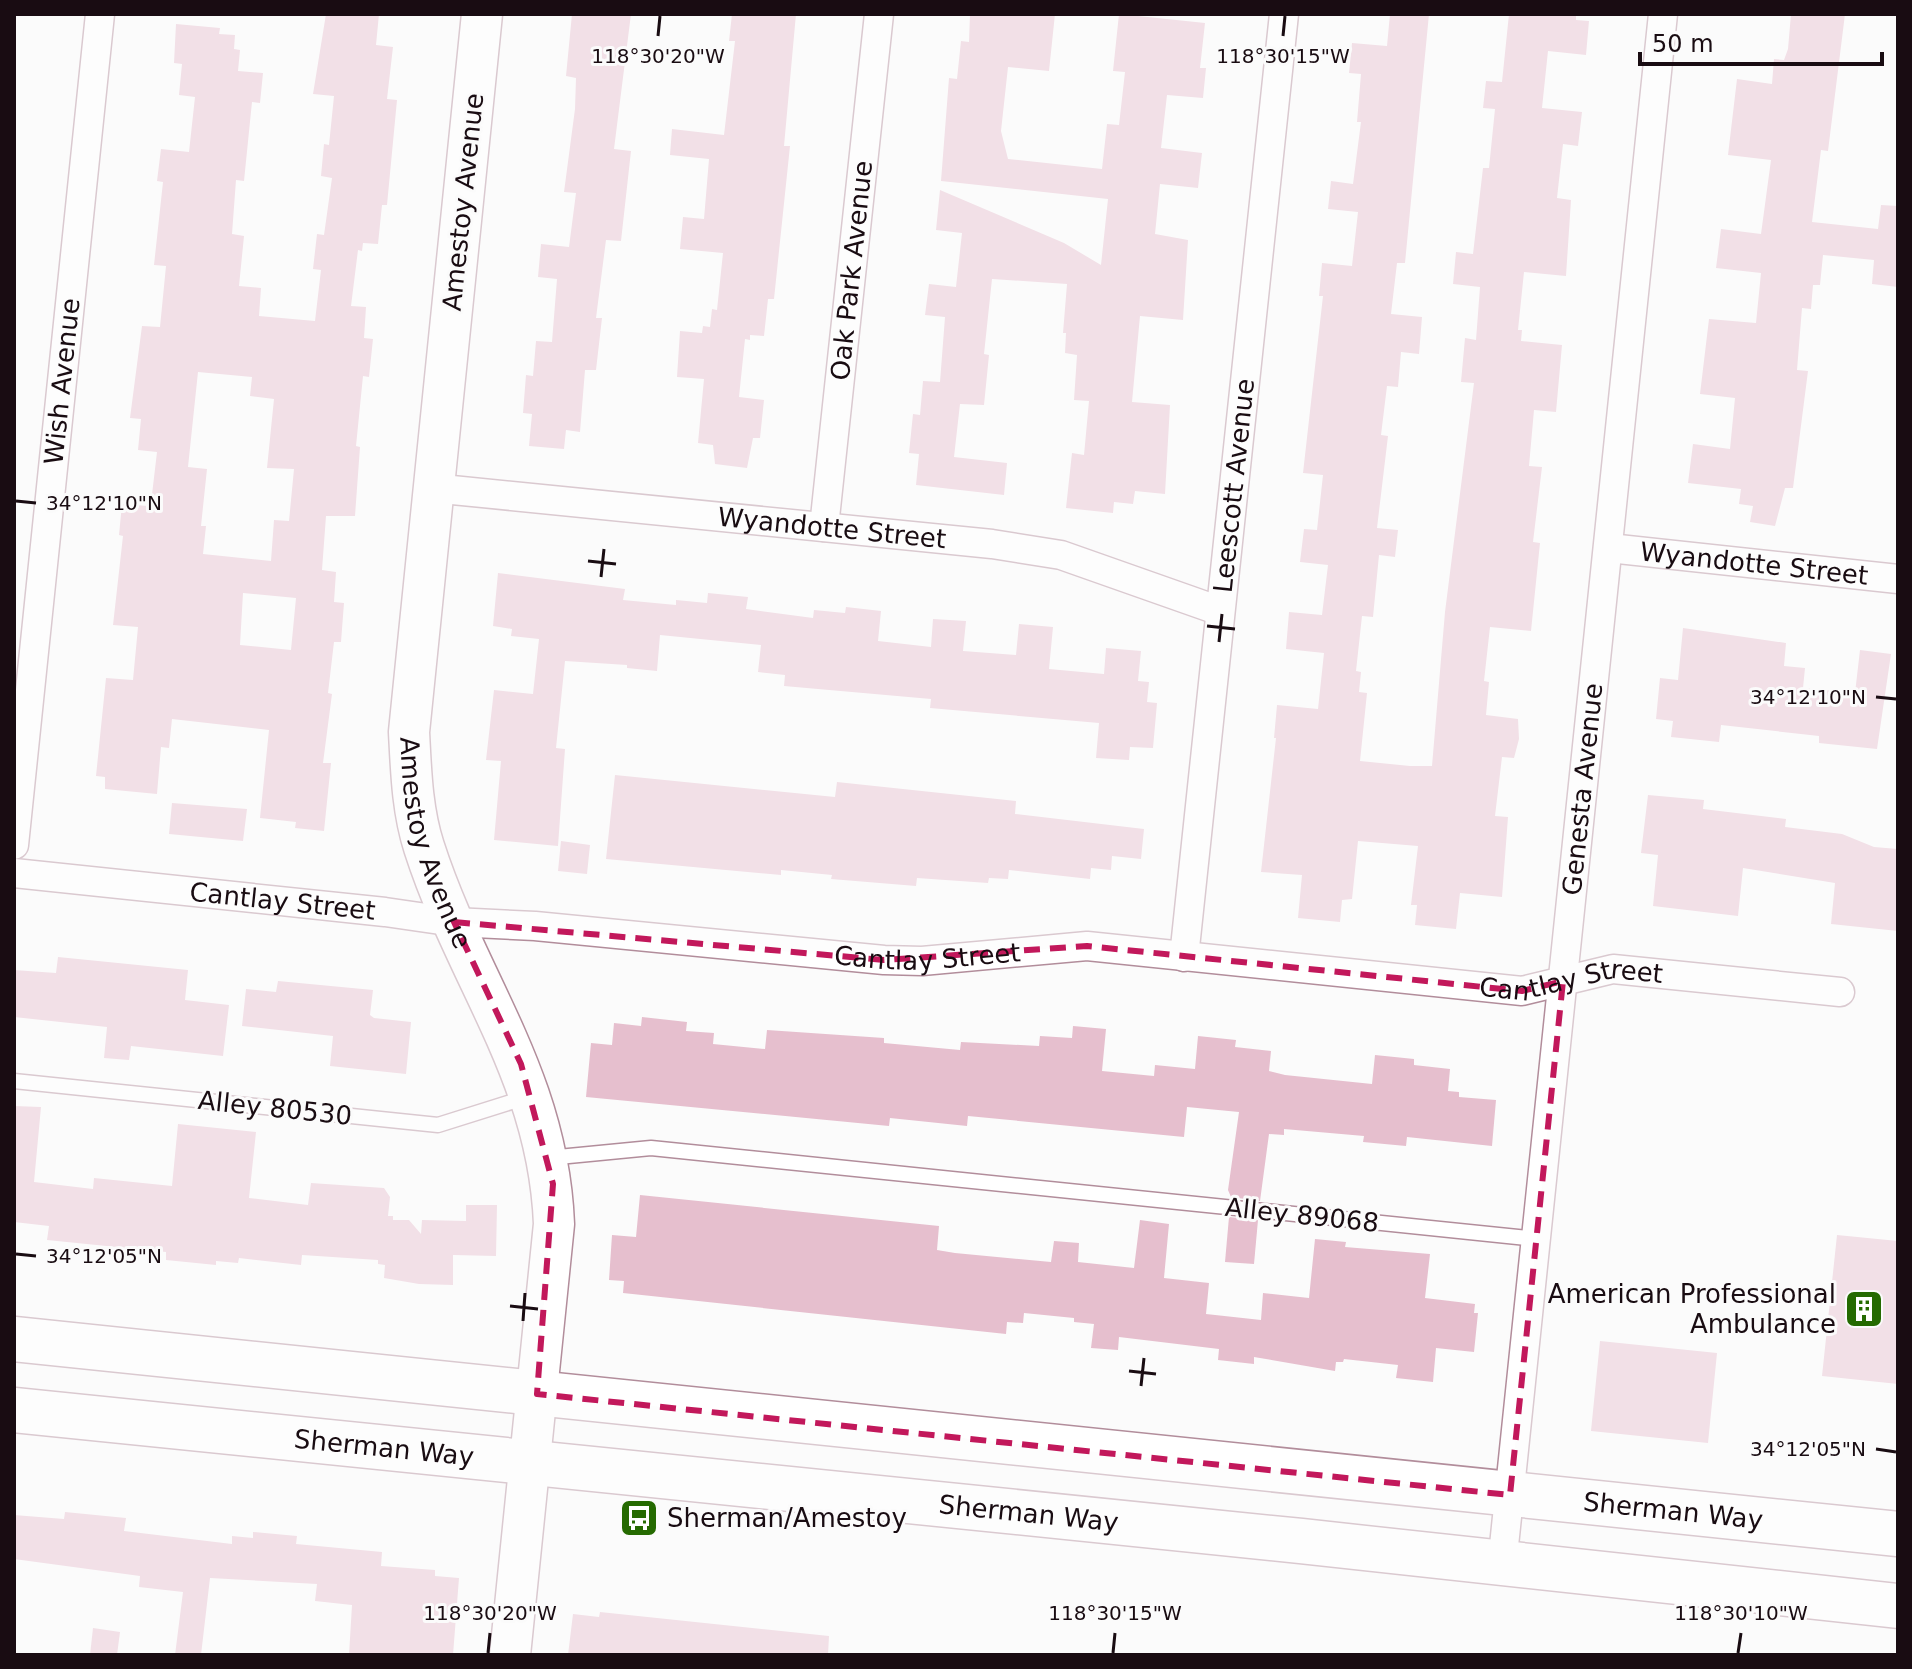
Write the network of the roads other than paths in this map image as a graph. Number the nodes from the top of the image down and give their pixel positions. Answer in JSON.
{"nodes":[{"id":1,"x":100,"y":14,"type":"edge"},
{"id":2,"x":482,"y":14,"type":"edge"},
{"id":3,"x":879,"y":14,"type":"edge"},
{"id":4,"x":1284,"y":14,"type":"edge"},
{"id":5,"x":1663,"y":14,"type":"edge"},
{"id":6,"x":432,"y":488,"type":"junction"},
{"id":7,"x":824,"y":527,"type":"junction"},
{"id":8,"x":1609,"y":548,"type":"junction"},
{"id":9,"x":1898,"y":579,"type":"edge"},
{"id":10,"x":1220,"y":611,"type":"junction"},
{"id":11,"x":14,"y":845,"type":"edge"},
{"id":12,"x":14,"y":873,"type":"edge"},
{"id":13,"x":454,"y":922,"type":"junction"},
{"id":14,"x":1184,"y":957,"type":"junction"},
{"id":15,"x":1563,"y":981,"type":"junction"},
{"id":16,"x":1840,"y":992,"type":"dead end"},
{"id":17,"x":14,"y":1081,"type":"edge"},
{"id":18,"x":531,"y":1095,"type":"junction"},
{"id":19,"x":548,"y":1159,"type":"junction"},
{"id":20,"x":1537,"y":1239,"type":"junction"},
{"id":21,"x":14,"y":1339,"type":"edge"},
{"id":22,"x":537,"y":1394,"type":"junction"},
{"id":23,"x":14,"y":1410,"type":"edge"},
{"id":24,"x":529,"y":1463,"type":"junction"},
{"id":25,"x":1510,"y":1495,"type":"junction"},
{"id":26,"x":1898,"y":1534,"type":"edge"},
{"id":27,"x":1502,"y":1565,"type":"junction"},
{"id":28,"x":1898,"y":1606,"type":"edge"},
{"id":29,"x":510,"y":1655,"type":"edge"}],
"edges":[{"from":1,"to":11,"type":"street","name":"Wish Avenue"},
{"from":2,"to":6,"type":"street","name":"Amestoy Avenue"},
{"from":3,"to":7,"type":"street","name":"Oak Park Avenue"},
{"from":4,"to":10,"type":"street","name":"Leescott Avenue"},
{"from":5,"to":8,"type":"street","name":"Genesta Avenue"},
{"from":6,"to":7,"type":"street","name":"Wyandotte Street"},
{"from":6,"to":13,"type":"street","name":"Amestoy Avenue"},
{"from":7,"to":10,"type":"street","name":"Wyandotte Street"},
{"from":8,"to":9,"type":"street","name":"Wyandotte Street"},
{"from":8,"to":15,"type":"street","name":"Genesta Avenue"},
{"from":10,"to":14,"type":"street","name":"Leescott Avenue"},
{"from":12,"to":13,"type":"street","name":"Cantlay Street"},
{"from":13,"to":14,"type":"street","name":"Cantlay Street"},
{"from":13,"to":18,"type":"street","name":"Amestoy Avenue"},
{"from":14,"to":15,"type":"street","name":"Cantlay Street"},
{"from":15,"to":16,"type":"street","name":"Cantlay Street"},
{"from":15,"to":20,"type":"street","name":"Genesta Avenue"},
{"from":17,"to":18,"type":"lane","name":"Alley 80530"},
{"from":18,"to":19,"type":"street","name":"Amestoy Avenue"},
{"from":19,"to":20,"type":"lane","name":"Alley 89068"},
{"from":19,"to":22,"type":"street","name":"Amestoy Avenue"},
{"from":20,"to":25,"type":"street","name":"Genesta Avenue"},
{"from":21,"to":22,"type":"main road","name":"Sherman Way"},
{"from":22,"to":24,"type":"street","name":"Amestoy Avenue"},
{"from":22,"to":25,"type":"main road","name":"Sherman Way"},
{"from":23,"to":24,"type":"main road","name":"Sherman Way"},
{"from":24,"to":27,"type":"main road","name":"Sherman Way"},
{"from":24,"to":29,"type":"street","name":"Amestoy Avenue"},
{"from":25,"to":26,"type":"main road","name":"Sherman Way"},
{"from":25,"to":27,"type":"street","name":"Genesta Avenue"},
{"from":27,"to":28,"type":"main road","name":"Sherman Way"}]}
